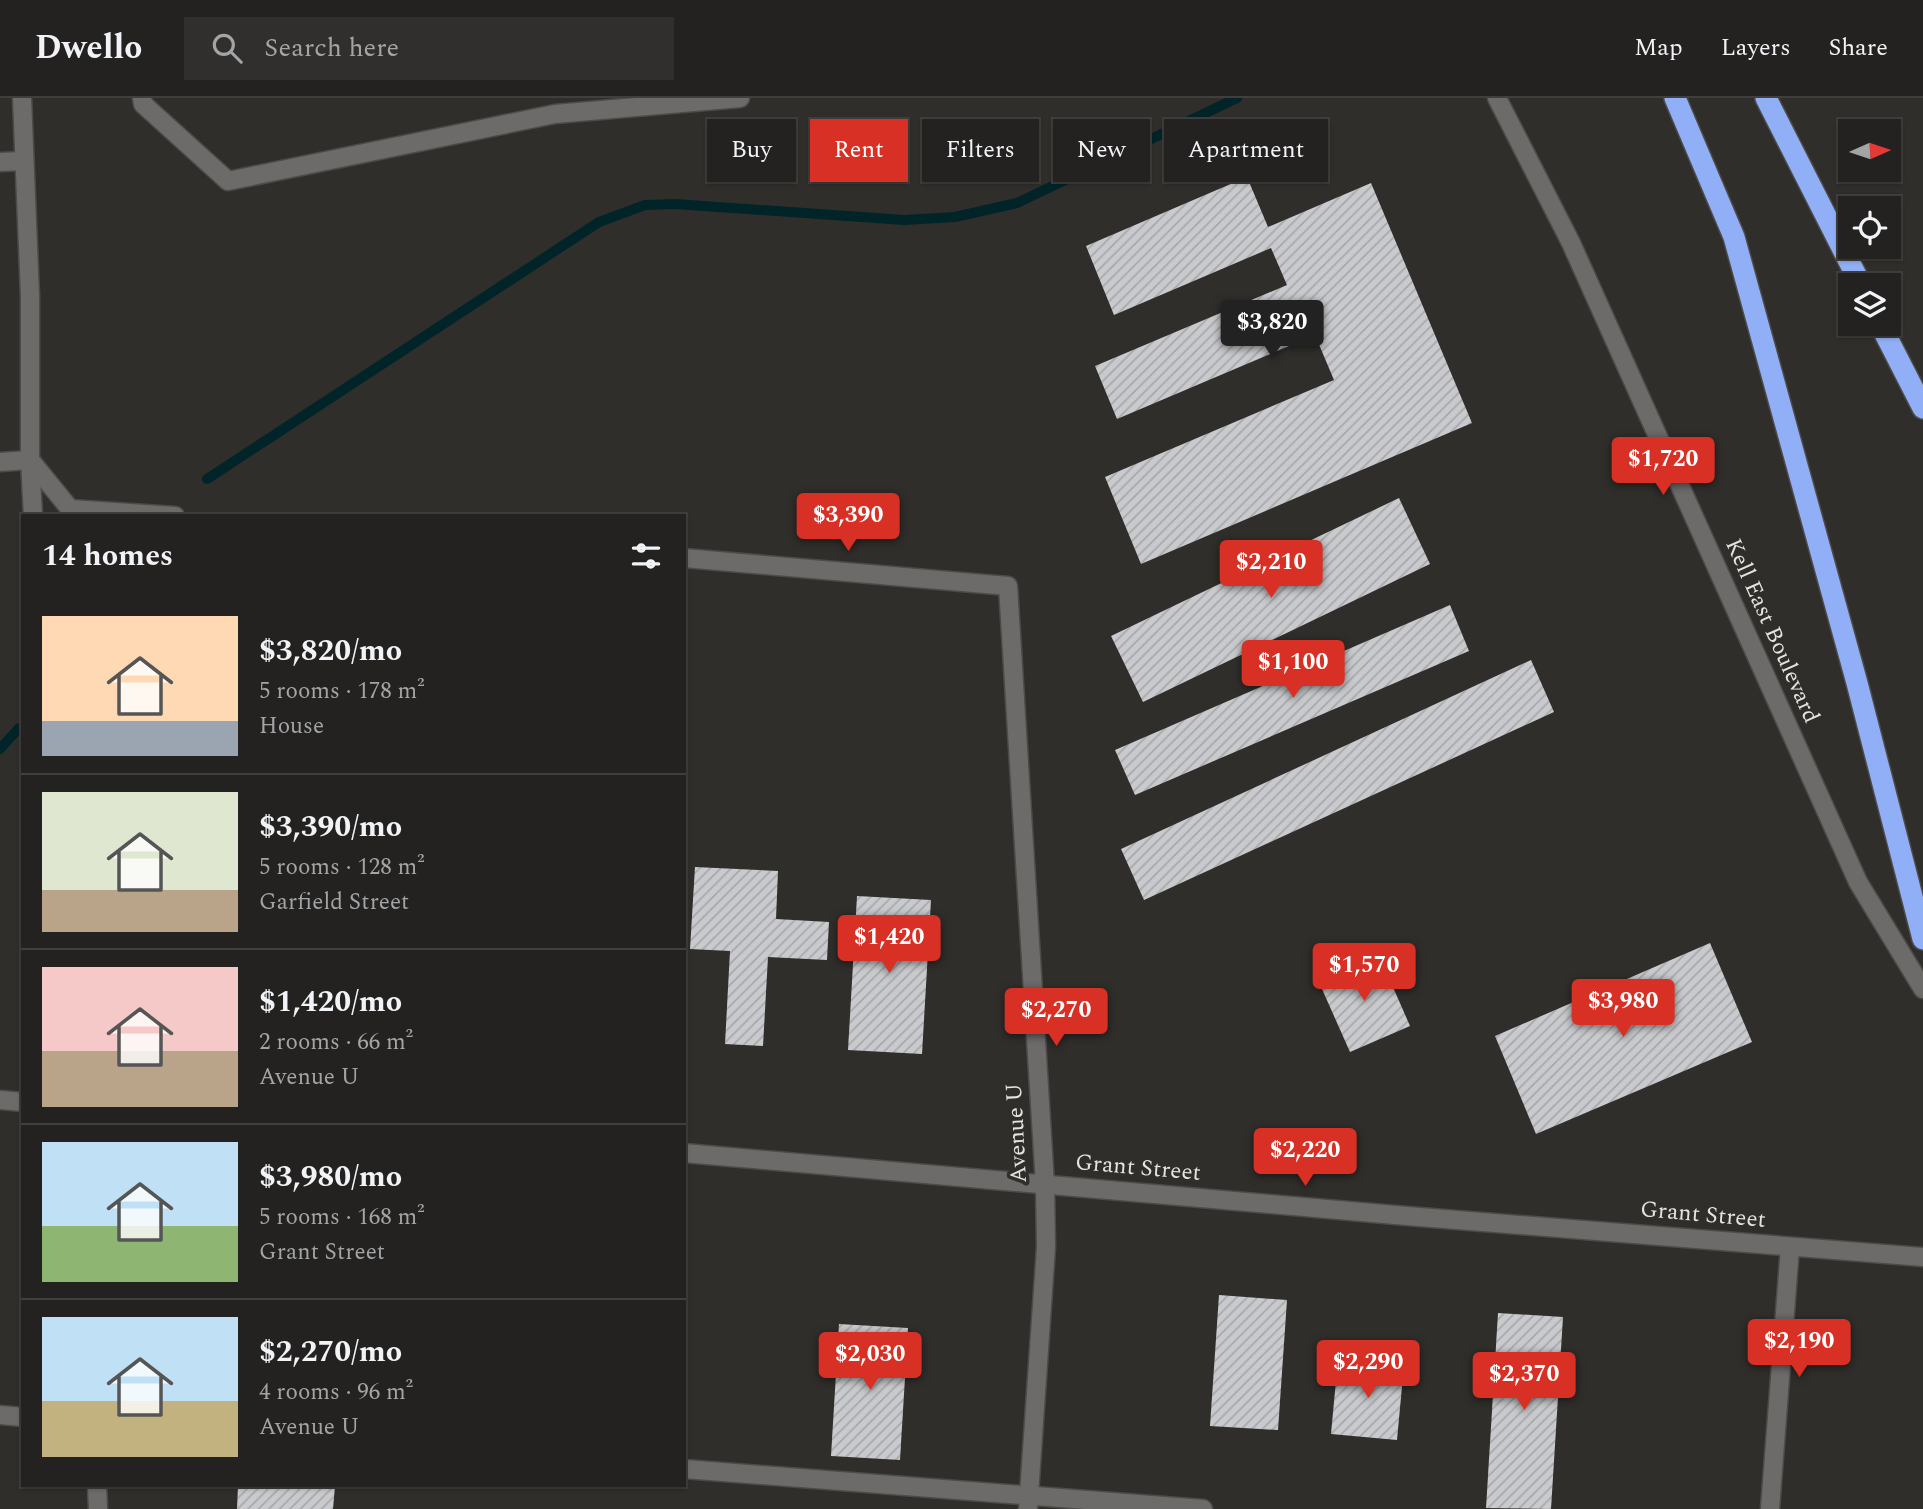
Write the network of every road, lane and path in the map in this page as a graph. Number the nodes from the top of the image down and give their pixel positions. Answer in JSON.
{"nodes":[{"id":1,"x":22,"y":98,"type":"edge"},
{"id":2,"x":142,"y":98,"type":"edge"},
{"id":3,"x":740,"y":98,"type":"edge"},
{"id":4,"x":1497,"y":98,"type":"edge"},
{"id":5,"x":1675,"y":98,"type":"edge"},
{"id":6,"x":1766,"y":98,"type":"edge"},
{"id":7,"x":24,"y":161,"type":"junction"},
{"id":8,"x":0,"y":162,"type":"edge"},
{"id":9,"x":1855,"y":273,"type":"edge"},
{"id":10,"x":1886,"y":336,"type":"edge"},
{"id":11,"x":1923,"y":408,"type":"edge"},
{"id":12,"x":30,"y":460,"type":"junction"},
{"id":13,"x":0,"y":462,"type":"edge"},
{"id":14,"x":33,"y":514,"type":"edge"},
{"id":15,"x":145,"y":514,"type":"edge"},
{"id":16,"x":686,"y":558,"type":"edge"},
{"id":17,"x":1923,"y":939,"type":"edge"},
{"id":18,"x":1923,"y":989,"type":"edge"},
{"id":19,"x":0,"y":1100,"type":"edge"},
{"id":20,"x":21,"y":1101,"type":"edge"},
{"id":21,"x":686,"y":1153,"type":"edge"},
{"id":22,"x":1045,"y":1185,"type":"junction"},
{"id":23,"x":1790,"y":1247,"type":"junction"},
{"id":24,"x":1923,"y":1257,"type":"edge"},
{"id":25,"x":0,"y":1415,"type":"edge"},
{"id":26,"x":21,"y":1417,"type":"edge"},
{"id":27,"x":686,"y":1468,"type":"edge"},
{"id":28,"x":97,"y":1487,"type":"edge"},
{"id":29,"x":1028,"y":1502,"type":"edge"},
{"id":30,"x":98,"y":1509,"type":"edge"},
{"id":31,"x":1203,"y":1509,"type":"edge"},
{"id":32,"x":1770,"y":1509,"type":"edge"}],
"edges":[{"from":1,"to":7,"type":"street"},
{"from":2,"to":3,"type":"street"},
{"from":4,"to":18,"type":"street","name":"Kell East Boulevard"},
{"from":5,"to":17,"type":"highway"},
{"from":6,"to":9,"type":"highway"},
{"from":7,"to":8,"type":"street"},
{"from":7,"to":12,"type":"street"},
{"from":10,"to":11,"type":"highway"},
{"from":12,"to":13,"type":"street"},
{"from":12,"to":14,"type":"street"},
{"from":12,"to":15,"type":"street"},
{"from":16,"to":22,"type":"street","name":"Avenue U"},
{"from":19,"to":20,"type":"street"},
{"from":21,"to":22,"type":"street","name":"Grant Street"},
{"from":22,"to":23,"type":"street","name":"Grant Street"},
{"from":22,"to":29,"type":"street","name":"Avenue U"},
{"from":23,"to":24,"type":"street","name":"Grant Street"},
{"from":23,"to":32,"type":"street"},
{"from":25,"to":26,"type":"street"},
{"from":27,"to":29,"type":"street"},
{"from":28,"to":30,"type":"street"},
{"from":29,"to":31,"type":"street"}]}
